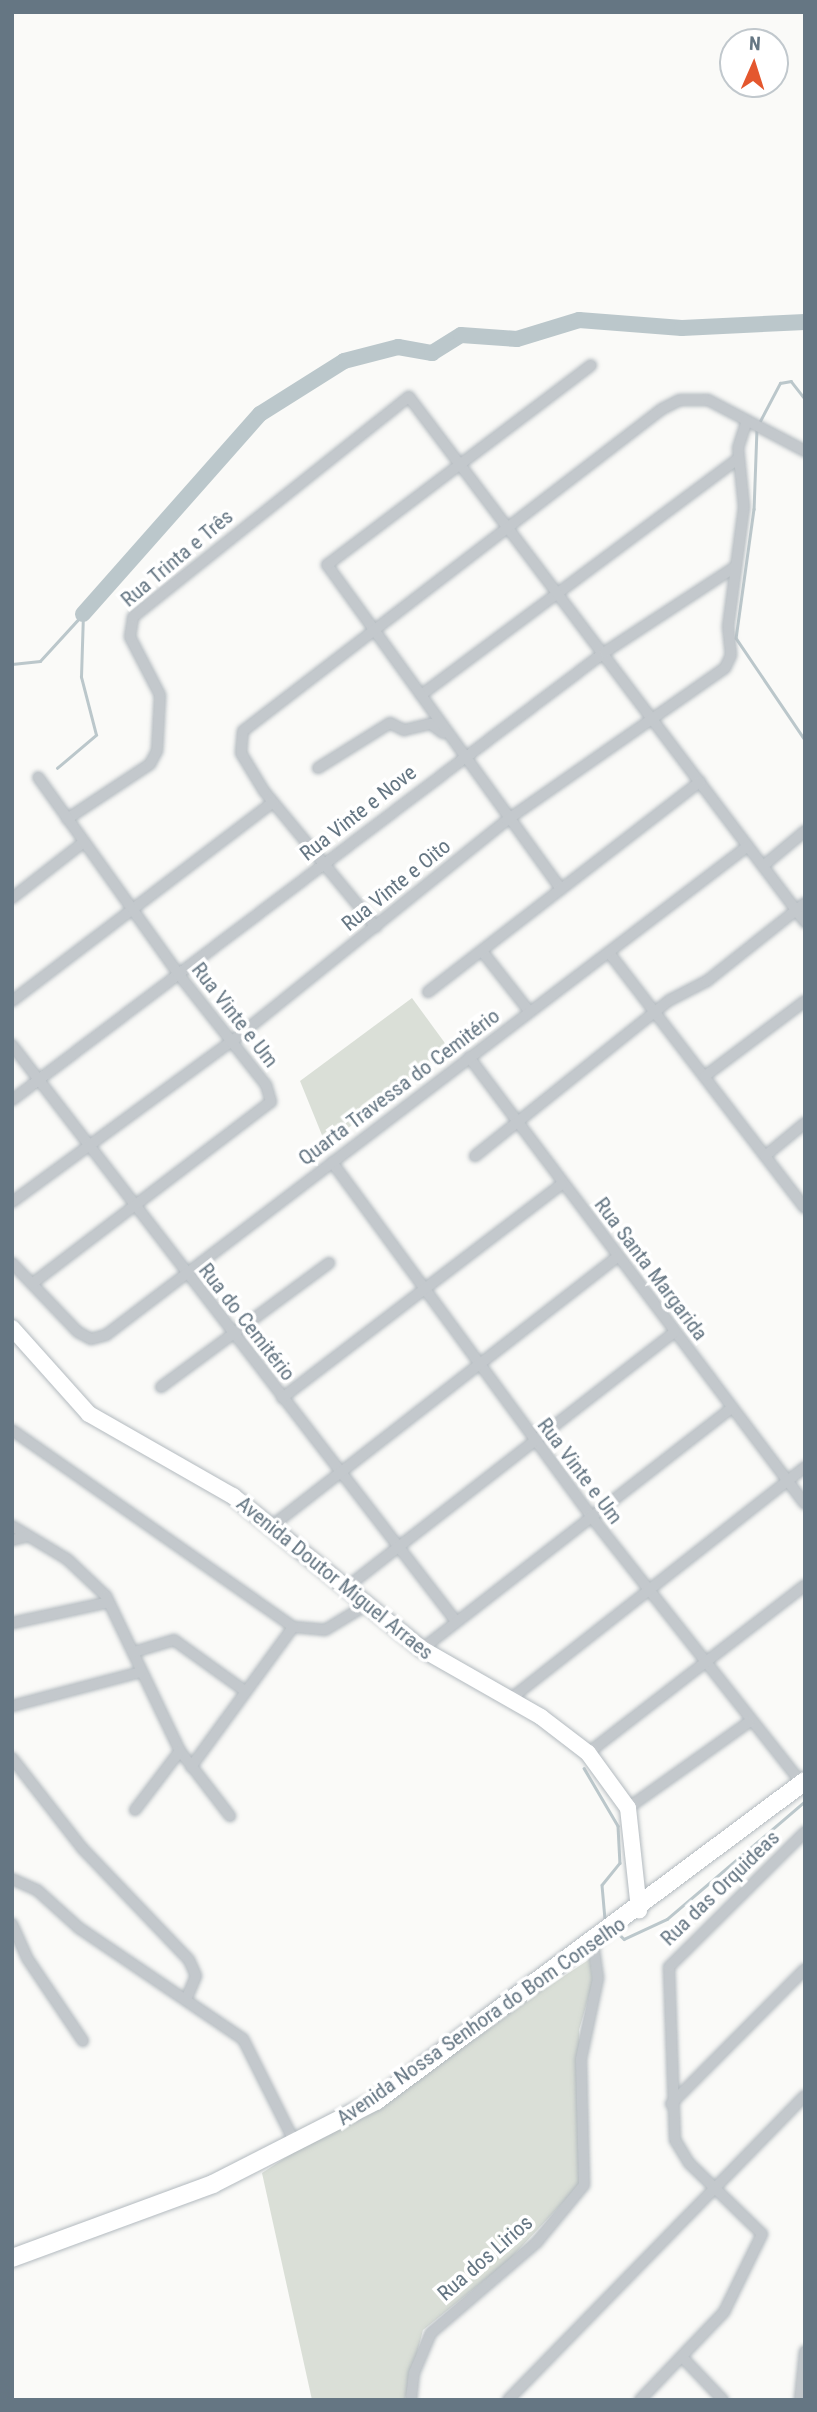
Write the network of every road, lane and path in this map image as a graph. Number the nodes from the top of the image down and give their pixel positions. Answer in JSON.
{"nodes":[{"id":1,"x":591,"y":365,"type":"dead end"},
{"id":2,"x":750,"y":422,"type":"junction"},
{"id":3,"x":805,"y":451,"type":"edge"},
{"id":4,"x":738,"y":459,"type":"junction"},
{"id":5,"x":461,"y":460,"type":"junction"},
{"id":6,"x":510,"y":524,"type":"junction"},
{"id":7,"x":735,"y":567,"type":"junction"},
{"id":8,"x":558,"y":587,"type":"junction"},
{"id":9,"x":372,"y":628,"type":"junction"},
{"id":10,"x":605,"y":652,"type":"junction"},
{"id":11,"x":421,"y":695,"type":"junction"},
{"id":12,"x":653,"y":717,"type":"junction"},
{"id":13,"x":450,"y":739,"type":"junction"},
{"id":14,"x":462,"y":757,"type":"junction"},
{"id":15,"x":318,"y":768,"type":"dead end"},
{"id":16,"x":38,"y":777,"type":"dead end"},
{"id":17,"x":700,"y":782,"type":"junction"},
{"id":18,"x":273,"y":802,"type":"junction"},
{"id":19,"x":67,"y":819,"type":"junction"},
{"id":20,"x":507,"y":820,"type":"junction"},
{"id":21,"x":805,"y":831,"type":"edge"},
{"id":22,"x":84,"y":842,"type":"junction"},
{"id":23,"x":748,"y":846,"type":"junction"},
{"id":24,"x":325,"y":864,"type":"junction"},
{"id":25,"x":763,"y":866,"type":"junction"},
{"id":26,"x":561,"y":889,"type":"junction"},
{"id":27,"x":12,"y":898,"type":"edge"},
{"id":28,"x":800,"y":907,"type":"edge"},
{"id":29,"x":131,"y":909,"type":"junction"},
{"id":30,"x":805,"y":922,"type":"edge"},
{"id":31,"x":376,"y":927,"type":"junction"},
{"id":32,"x":482,"y":951,"type":"junction"},
{"id":33,"x":610,"y":954,"type":"junction"},
{"id":34,"x":180,"y":976,"type":"junction"},
{"id":35,"x":428,"y":992,"type":"dead end"},
{"id":36,"x":12,"y":1001,"type":"edge"},
{"id":37,"x":805,"y":1001,"type":"edge"},
{"id":38,"x":529,"y":1012,"type":"junction"},
{"id":39,"x":654,"y":1013,"type":"junction"},
{"id":40,"x":231,"y":1042,"type":"junction"},
{"id":41,"x":12,"y":1045,"type":"edge"},
{"id":42,"x":469,"y":1057,"type":"junction"},
{"id":43,"x":705,"y":1076,"type":"junction"},
{"id":44,"x":39,"y":1080,"type":"junction"},
{"id":45,"x":12,"y":1100,"type":"edge"},
{"id":46,"x":805,"y":1123,"type":"edge"},
{"id":47,"x":517,"y":1124,"type":"junction"},
{"id":48,"x":88,"y":1145,"type":"junction"},
{"id":49,"x":475,"y":1156,"type":"dead end"},
{"id":50,"x":765,"y":1156,"type":"junction"},
{"id":51,"x":332,"y":1162,"type":"junction"},
{"id":52,"x":562,"y":1184,"type":"junction"},
{"id":53,"x":12,"y":1202,"type":"edge"},
{"id":54,"x":134,"y":1208,"type":"junction"},
{"id":55,"x":805,"y":1208,"type":"edge"},
{"id":56,"x":618,"y":1256,"type":"junction"},
{"id":57,"x":12,"y":1263,"type":"edge"},
{"id":58,"x":330,"y":1263,"type":"dead end"},
{"id":59,"x":185,"y":1274,"type":"junction"},
{"id":60,"x":33,"y":1283,"type":"junction"},
{"id":61,"x":425,"y":1288,"type":"junction"},
{"id":62,"x":675,"y":1332,"type":"junction"},
{"id":63,"x":236,"y":1335,"type":"junction"},
{"id":64,"x":14,"y":1336,"type":"edge"},
{"id":65,"x":477,"y":1366,"type":"junction"},
{"id":66,"x":161,"y":1387,"type":"dead end"},
{"id":67,"x":282,"y":1398,"type":"junction"},
{"id":68,"x":732,"y":1408,"type":"junction"},
{"id":69,"x":12,"y":1430,"type":"edge"},
{"id":70,"x":534,"y":1441,"type":"junction"},
{"id":71,"x":805,"y":1467,"type":"edge"},
{"id":72,"x":340,"y":1472,"type":"junction"},
{"id":73,"x":787,"y":1480,"type":"junction"},
{"id":74,"x":805,"y":1504,"type":"edge"},
{"id":75,"x":590,"y":1515,"type":"junction"},
{"id":76,"x":273,"y":1525,"type":"junction"},
{"id":77,"x":12,"y":1526,"type":"edge"},
{"id":78,"x":28,"y":1536,"type":"junction"},
{"id":79,"x":12,"y":1539,"type":"edge"},
{"id":80,"x":397,"y":1547,"type":"junction"},
{"id":81,"x":805,"y":1585,"type":"edge"},
{"id":82,"x":347,"y":1587,"type":"junction"},
{"id":83,"x":646,"y":1590,"type":"junction"},
{"id":84,"x":109,"y":1602,"type":"junction"},
{"id":85,"x":368,"y":1604,"type":"junction"},
{"id":86,"x":455,"y":1620,"type":"junction"},
{"id":87,"x":12,"y":1623,"type":"edge"},
{"id":88,"x":293,"y":1627,"type":"junction"},
{"id":89,"x":422,"y":1649,"type":"junction"},
{"id":90,"x":134,"y":1652,"type":"junction"},
{"id":91,"x":704,"y":1663,"type":"junction"},
{"id":92,"x":141,"y":1672,"type":"junction"},
{"id":93,"x":245,"y":1691,"type":"junction"},
{"id":94,"x":509,"y":1700,"type":"junction"},
{"id":95,"x":12,"y":1706,"type":"edge"},
{"id":96,"x":749,"y":1722,"type":"junction"},
{"id":97,"x":180,"y":1751,"type":"junction"},
{"id":98,"x":588,"y":1753,"type":"junction"},
{"id":99,"x":12,"y":1758,"type":"edge"},
{"id":100,"x":191,"y":1767,"type":"junction"},
{"id":101,"x":804,"y":1782,"type":"edge"},
{"id":102,"x":628,"y":1808,"type":"junction"},
{"id":103,"x":135,"y":1810,"type":"dead end"},
{"id":104,"x":230,"y":1816,"type":"dead end"},
{"id":105,"x":805,"y":1832,"type":"edge"},
{"id":106,"x":12,"y":1879,"type":"edge"},
{"id":107,"x":639,"y":1910,"type":"junction"},
{"id":108,"x":12,"y":1924,"type":"edge"},
{"id":109,"x":593,"y":1943,"type":"junction"},
{"id":110,"x":805,"y":1969,"type":"edge"},
{"id":111,"x":187,"y":1997,"type":"junction"},
{"id":112,"x":83,"y":2041,"type":"dead end"},
{"id":113,"x":805,"y":2096,"type":"edge"},
{"id":114,"x":671,"y":2104,"type":"junction"},
{"id":115,"x":296,"y":2145,"type":"junction"},
{"id":116,"x":713,"y":2186,"type":"junction"},
{"id":117,"x":12,"y":2259,"type":"edge"},
{"id":118,"x":805,"y":2351,"type":"edge"},
{"id":119,"x":683,"y":2358,"type":"junction"},
{"id":120,"x":411,"y":2400,"type":"edge"},
{"id":121,"x":508,"y":2400,"type":"edge"},
{"id":122,"x":640,"y":2400,"type":"edge"},
{"id":123,"x":723,"y":2400,"type":"edge"},
{"id":124,"x":800,"y":2400,"type":"edge"}],
"edges":[{"from":1,"to":5,"type":"street"},
{"from":2,"to":3,"type":"street"},
{"from":2,"to":4,"type":"street"},
{"from":2,"to":6,"type":"street"},
{"from":4,"to":7,"type":"street"},
{"from":4,"to":8,"type":"street"},
{"from":5,"to":6,"type":"street"},
{"from":5,"to":9,"type":"street"},
{"from":5,"to":19,"type":"street","name":"Rua Trinta e Três"},
{"from":6,"to":8,"type":"street"},
{"from":6,"to":9,"type":"street"},
{"from":7,"to":10,"type":"street","name":"Rua Vinte e Nove"},
{"from":7,"to":12,"type":"street","name":"Rua Vinte e Oito"},
{"from":8,"to":10,"type":"street"},
{"from":8,"to":11,"type":"street"},
{"from":9,"to":11,"type":"street"},
{"from":9,"to":18,"type":"street"},
{"from":10,"to":12,"type":"street"},
{"from":10,"to":14,"type":"street","name":"Rua Vinte e Nove"},
{"from":11,"to":13,"type":"street"},
{"from":12,"to":17,"type":"street"},
{"from":12,"to":20,"type":"street","name":"Rua Vinte e Oito"},
{"from":13,"to":14,"type":"street"},
{"from":13,"to":15,"type":"street"},
{"from":14,"to":20,"type":"street"},
{"from":14,"to":24,"type":"street","name":"Rua Vinte e Nove"},
{"from":16,"to":19,"type":"street","name":"Rua Vinte e Um"},
{"from":17,"to":23,"type":"street"},
{"from":17,"to":26,"type":"street"},
{"from":18,"to":24,"type":"street"},
{"from":18,"to":29,"type":"street"},
{"from":19,"to":22,"type":"street","name":"Rua Vinte e Um"},
{"from":20,"to":26,"type":"street"},
{"from":20,"to":31,"type":"street","name":"Rua Vinte e Oito"},
{"from":21,"to":25,"type":"street"},
{"from":22,"to":27,"type":"street"},
{"from":22,"to":29,"type":"street","name":"Rua Vinte e Um"},
{"from":23,"to":25,"type":"street"},
{"from":23,"to":33,"type":"street","name":"Quarta Travessa do Cemitério"},
{"from":24,"to":31,"type":"street"},
{"from":24,"to":34,"type":"street","name":"Rua Vinte e Nove"},
{"from":25,"to":28,"type":"street"},
{"from":26,"to":32,"type":"street"},
{"from":28,"to":30,"type":"street"},
{"from":28,"to":39,"type":"street"},
{"from":29,"to":34,"type":"street","name":"Rua Vinte e Um"},
{"from":29,"to":36,"type":"street"},
{"from":31,"to":40,"type":"street","name":"Rua Vinte e Oito"},
{"from":32,"to":35,"type":"street"},
{"from":32,"to":38,"type":"street"},
{"from":33,"to":38,"type":"street","name":"Quarta Travessa do Cemitério"},
{"from":33,"to":39,"type":"street"},
{"from":34,"to":40,"type":"street","name":"Rua Vinte e Um"},
{"from":34,"to":44,"type":"street","name":"Rua Vinte e Nove"},
{"from":37,"to":43,"type":"street"},
{"from":38,"to":42,"type":"street","name":"Quarta Travessa do Cemitério"},
{"from":39,"to":43,"type":"street"},
{"from":39,"to":47,"type":"street"},
{"from":40,"to":48,"type":"street","name":"Rua Vinte e Oito"},
{"from":40,"to":54,"type":"street","name":"Rua Vinte e Um"},
{"from":41,"to":44,"type":"street","name":"Rua do Cemitério"},
{"from":42,"to":47,"type":"street","name":"Rua Santa Margarida"},
{"from":42,"to":51,"type":"street","name":"Quarta Travessa do Cemitério"},
{"from":43,"to":50,"type":"street"},
{"from":44,"to":45,"type":"street","name":"Rua Vinte e Nove"},
{"from":44,"to":48,"type":"street","name":"Rua do Cemitério"},
{"from":46,"to":50,"type":"street"},
{"from":47,"to":49,"type":"street"},
{"from":47,"to":52,"type":"street","name":"Rua Santa Margarida"},
{"from":48,"to":53,"type":"street","name":"Rua Vinte e Oito"},
{"from":48,"to":54,"type":"street","name":"Rua do Cemitério"},
{"from":50,"to":55,"type":"street"},
{"from":51,"to":59,"type":"street","name":"Quarta Travessa do Cemitério"},
{"from":51,"to":61,"type":"street","name":"Rua Vinte e Um"},
{"from":52,"to":56,"type":"street","name":"Rua Santa Margarida"},
{"from":52,"to":61,"type":"street"},
{"from":54,"to":59,"type":"street","name":"Rua do Cemitério"},
{"from":54,"to":60,"type":"street","name":"Rua Vinte e Um"},
{"from":56,"to":62,"type":"street","name":"Rua Santa Margarida"},
{"from":56,"to":65,"type":"street"},
{"from":57,"to":60,"type":"street"},
{"from":58,"to":63,"type":"street"},
{"from":59,"to":60,"type":"street","name":"Quarta Travessa do Cemitério"},
{"from":59,"to":63,"type":"street","name":"Rua do Cemitério"},
{"from":61,"to":65,"type":"street","name":"Rua Vinte e Um"},
{"from":61,"to":67,"type":"street"},
{"from":62,"to":68,"type":"street","name":"Rua Santa Margarida"},
{"from":62,"to":70,"type":"street"},
{"from":63,"to":66,"type":"street"},
{"from":63,"to":67,"type":"street","name":"Rua do Cemitério"},
{"from":64,"to":76,"type":"main road","name":"Avenida Doutor Miguel Arraes"},
{"from":65,"to":70,"type":"street","name":"Rua Vinte e Um"},
{"from":65,"to":72,"type":"street"},
{"from":67,"to":72,"type":"street","name":"Rua do Cemitério"},
{"from":68,"to":73,"type":"street","name":"Rua Santa Margarida"},
{"from":68,"to":75,"type":"street"},
{"from":69,"to":88,"type":"street"},
{"from":70,"to":75,"type":"street","name":"Rua Vinte e Um"},
{"from":70,"to":80,"type":"street"},
{"from":71,"to":73,"type":"street"},
{"from":72,"to":76,"type":"street"},
{"from":72,"to":80,"type":"street","name":"Rua do Cemitério"},
{"from":73,"to":74,"type":"street","name":"Rua Santa Margarida"},
{"from":73,"to":83,"type":"street"},
{"from":75,"to":83,"type":"street","name":"Rua Vinte e Um"},
{"from":75,"to":86,"type":"street"},
{"from":76,"to":82,"type":"main road","name":"Avenida Doutor Miguel Arraes"},
{"from":77,"to":78,"type":"street"},
{"from":78,"to":79,"type":"street"},
{"from":78,"to":84,"type":"street"},
{"from":80,"to":82,"type":"street"},
{"from":80,"to":86,"type":"street","name":"Rua do Cemitério"},
{"from":81,"to":91,"type":"street"},
{"from":82,"to":85,"type":"main road","name":"Avenida Doutor Miguel Arraes"},
{"from":83,"to":91,"type":"street","name":"Rua Vinte e Um"},
{"from":83,"to":94,"type":"street"},
{"from":84,"to":87,"type":"street"},
{"from":84,"to":90,"type":"street"},
{"from":85,"to":88,"type":"street"},
{"from":85,"to":89,"type":"main road","name":"Avenida Doutor Miguel Arraes"},
{"from":86,"to":89,"type":"street"},
{"from":88,"to":93,"type":"street"},
{"from":89,"to":94,"type":"main road","name":"Avenida Doutor Miguel Arraes"},
{"from":90,"to":92,"type":"street"},
{"from":90,"to":93,"type":"street"},
{"from":91,"to":96,"type":"street","name":"Rua Vinte e Um"},
{"from":91,"to":98,"type":"street"},
{"from":92,"to":95,"type":"street"},
{"from":92,"to":97,"type":"street"},
{"from":93,"to":100,"type":"street"},
{"from":94,"to":98,"type":"main road","name":"Avenida Doutor Miguel Arraes"},
{"from":96,"to":101,"type":"street","name":"Rua Vinte e Um"},
{"from":96,"to":102,"type":"street"},
{"from":97,"to":100,"type":"street"},
{"from":97,"to":103,"type":"street"},
{"from":98,"to":102,"type":"main road","name":"Avenida Doutor Miguel Arraes"},
{"from":99,"to":111,"type":"street"},
{"from":100,"to":104,"type":"street"},
{"from":101,"to":107,"type":"main road","name":"Avenida Nossa Senhora do Bom Conselho"},
{"from":102,"to":107,"type":"main road","name":"Avenida Doutor Miguel Arraes"},
{"from":105,"to":114,"type":"street","name":"Rua das Orquideas"},
{"from":106,"to":111,"type":"street"},
{"from":107,"to":109,"type":"main road","name":"Avenida Nossa Senhora do Bom Conselho"},
{"from":108,"to":112,"type":"street"},
{"from":109,"to":115,"type":"main road","name":"Avenida Nossa Senhora do Bom Conselho"},
{"from":109,"to":120,"type":"street","name":"Rua dos Lirios"},
{"from":110,"to":114,"type":"street"},
{"from":111,"to":115,"type":"street"},
{"from":113,"to":116,"type":"street"},
{"from":114,"to":116,"type":"street","name":"Rua das Orquideas"},
{"from":115,"to":117,"type":"main road","name":"Avenida Nossa Senhora do Bom Conselho"},
{"from":116,"to":119,"type":"street","name":"Rua das Orquideas"},
{"from":116,"to":121,"type":"street"},
{"from":118,"to":124,"type":"street"},
{"from":119,"to":122,"type":"street"},
{"from":119,"to":123,"type":"street"}]}
